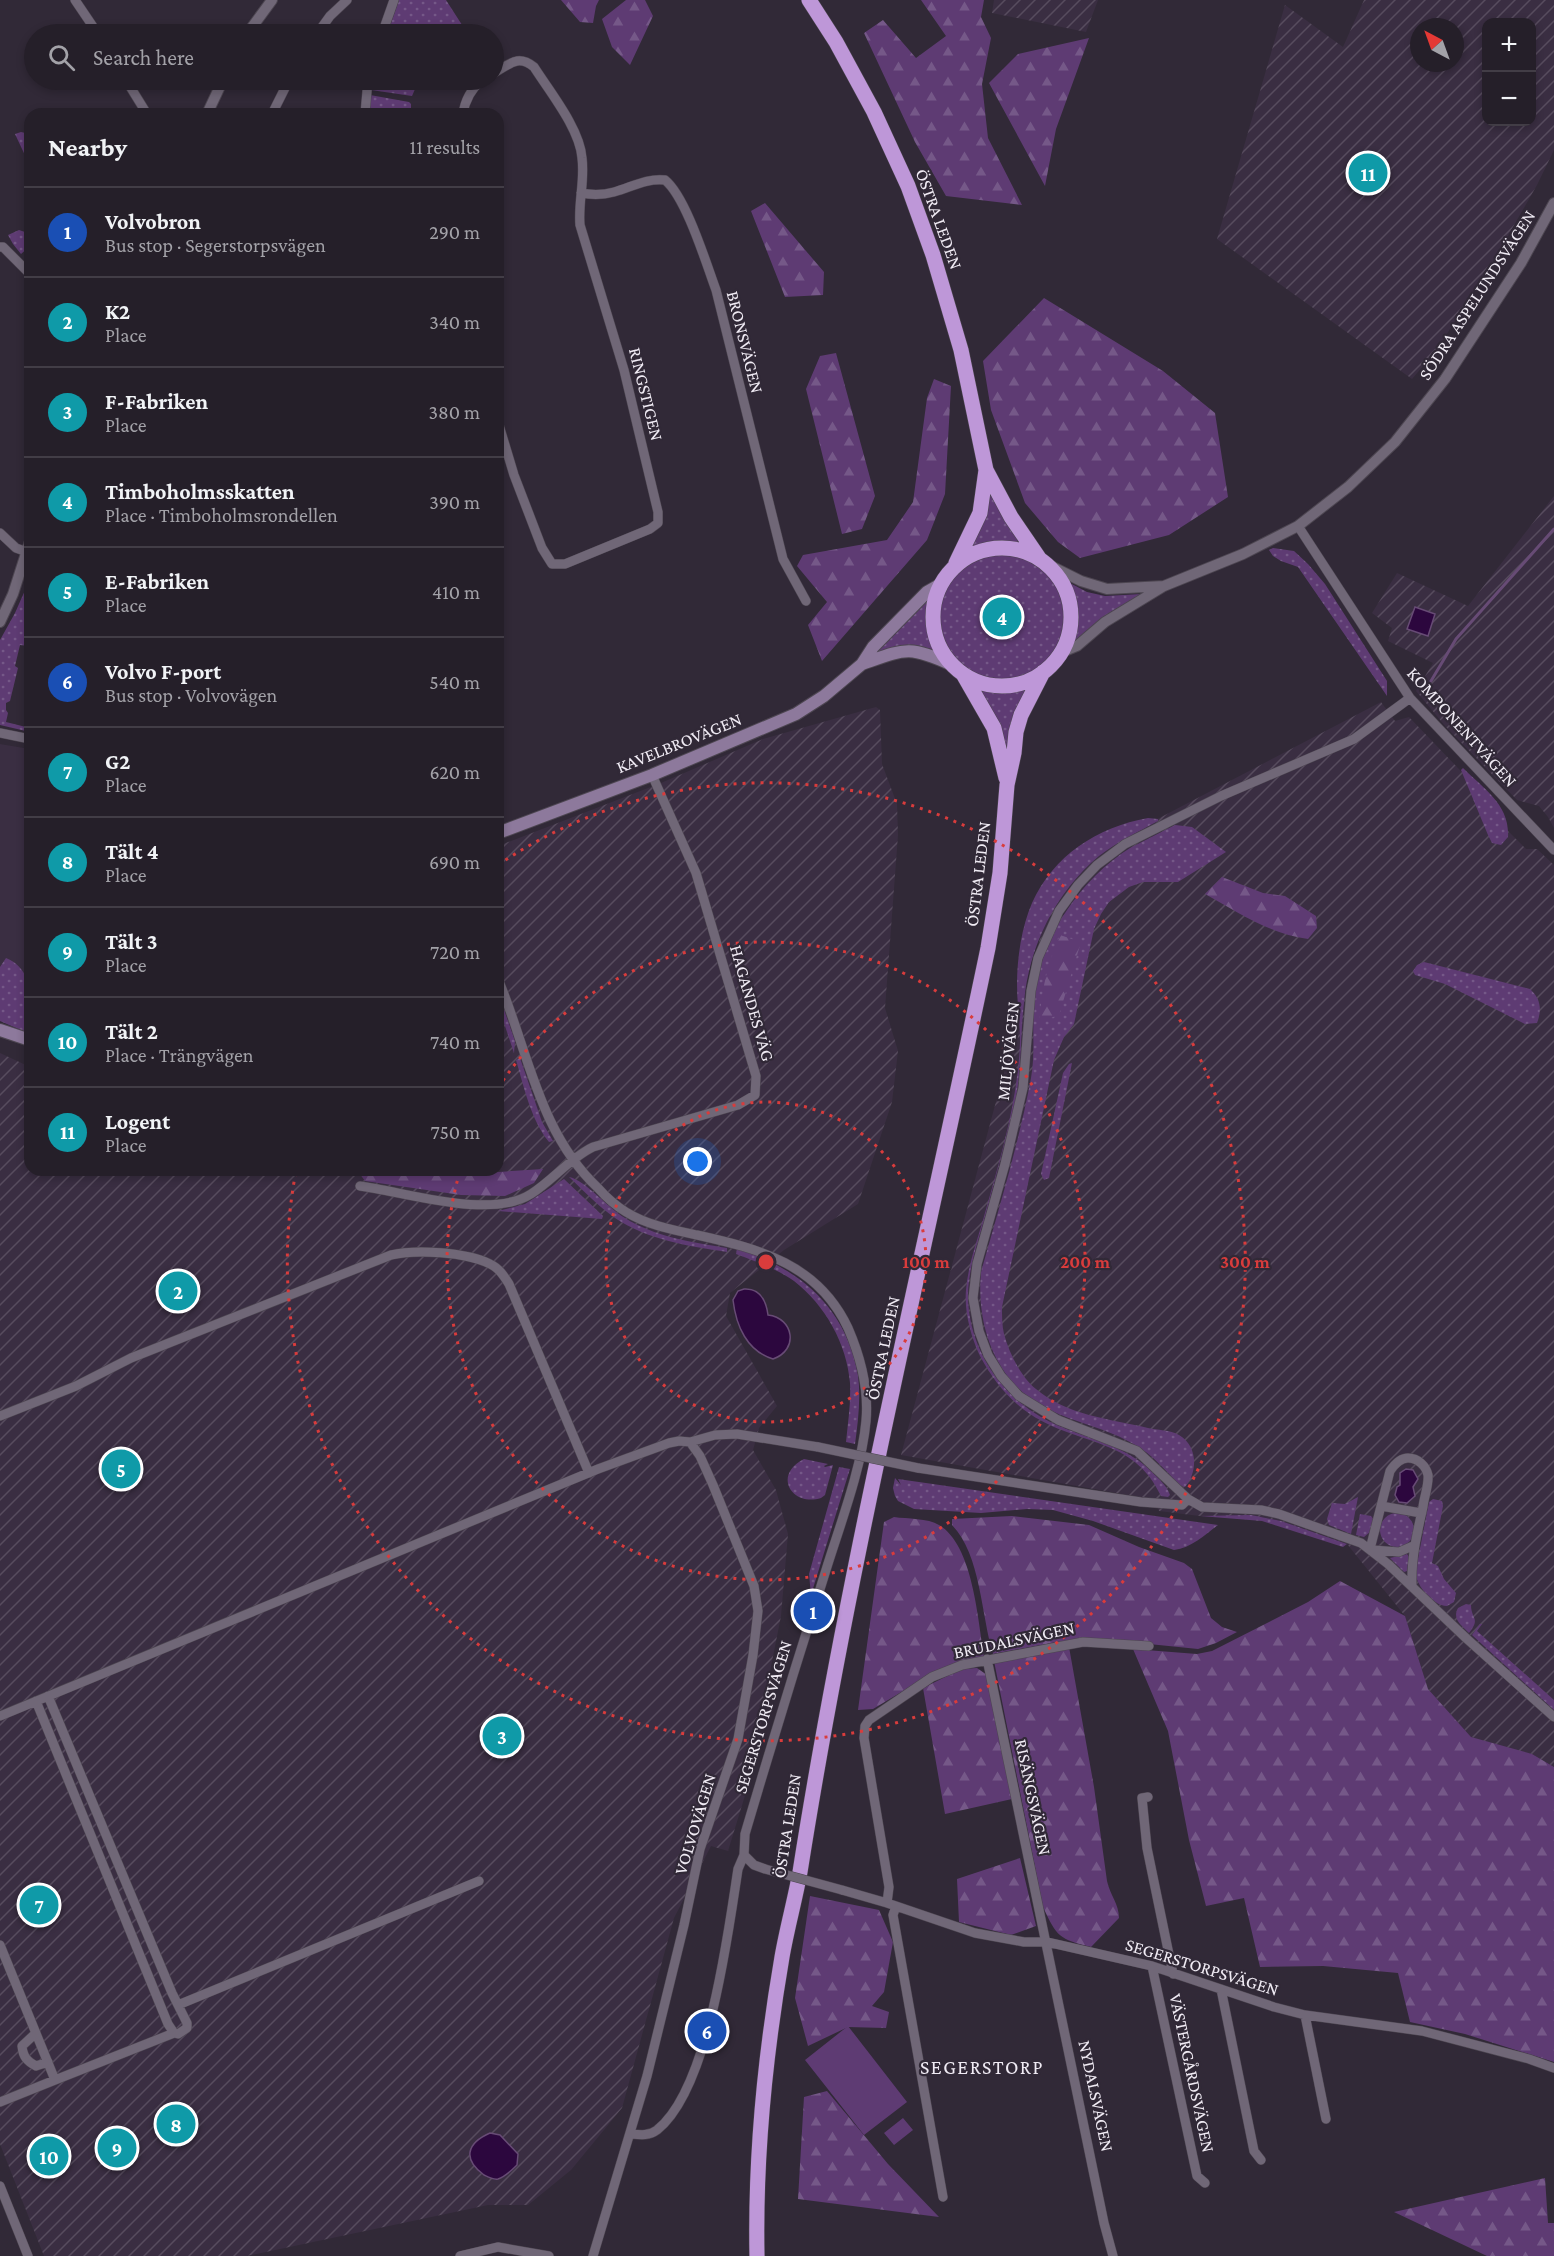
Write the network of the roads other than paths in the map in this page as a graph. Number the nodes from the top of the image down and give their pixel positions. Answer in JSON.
{"nodes":[{"id":1,"x":75,"y":0,"type":"edge"},
{"id":2,"x":272,"y":0,"type":"edge"},
{"id":3,"x":347,"y":0,"type":"edge"},
{"id":4,"x":394,"y":0,"type":"edge"},
{"id":5,"x":809,"y":0,"type":"edge"},
{"id":6,"x":91,"y":24,"type":"edge"},
{"id":7,"x":254,"y":24,"type":"edge"},
{"id":8,"x":324,"y":24,"type":"edge"},
{"id":9,"x":386,"y":24,"type":"edge"},
{"id":10,"x":504,"y":68,"type":"edge"},
{"id":11,"x":132,"y":90,"type":"edge"},
{"id":12,"x":218,"y":90,"type":"edge"},
{"id":13,"x":284,"y":90,"type":"edge"},
{"id":14,"x":367,"y":90,"type":"edge"},
{"id":15,"x":471,"y":90,"type":"edge"},
{"id":16,"x":143,"y":108,"type":"edge"},
{"id":17,"x":210,"y":108,"type":"edge"},
{"id":18,"x":275,"y":108,"type":"edge"},
{"id":19,"x":366,"y":108,"type":"edge"},
{"id":20,"x":464,"y":108,"type":"edge"},
{"id":21,"x":581,"y":193,"type":"junction"},
{"id":22,"x":1554,"y":203,"type":"edge"},
{"id":23,"x":0,"y":247,"type":"edge"},
{"id":24,"x":24,"y":268,"type":"edge"},
{"id":25,"x":504,"y":442,"type":"edge"},
{"id":26,"x":986,"y":470,"type":"junction"},
{"id":27,"x":1298,"y":526,"type":"junction"},
{"id":28,"x":0,"y":533,"type":"edge"},
{"id":29,"x":24,"y":551,"type":"edge"},
{"id":30,"x":24,"y":561,"type":"edge"},
{"id":31,"x":1043,"y":561,"type":"junction"},
{"id":32,"x":955,"y":565,"type":"junction"},
{"id":33,"x":940,"y":584,"type":"junction"},
{"id":34,"x":1164,"y":586,"type":"junction"},
{"id":35,"x":806,"y":601,"type":"dead end"},
{"id":36,"x":0,"y":622,"type":"edge"},
{"id":37,"x":1060,"y":653,"type":"junction"},
{"id":38,"x":862,"y":664,"type":"junction"},
{"id":39,"x":958,"y":670,"type":"junction"},
{"id":40,"x":1043,"y":672,"type":"junction"},
{"id":41,"x":1410,"y":698,"type":"junction"},
{"id":42,"x":0,"y":733,"type":"edge"},
{"id":43,"x":24,"y":738,"type":"edge"},
{"id":44,"x":652,"y":775,"type":"junction"},
{"id":45,"x":1007,"y":785,"type":"junction"},
{"id":46,"x":504,"y":831,"type":"edge"},
{"id":47,"x":1554,"y":850,"type":"edge"},
{"id":48,"x":504,"y":996,"type":"edge"},
{"id":49,"x":0,"y":1030,"type":"edge"},
{"id":50,"x":24,"y":1038,"type":"edge"},
{"id":51,"x":573,"y":1159,"type":"junction"},
{"id":52,"x":360,"y":1186,"type":"dead end"},
{"id":53,"x":0,"y":1416,"type":"edge"},
{"id":54,"x":690,"y":1442,"type":"junction"},
{"id":55,"x":589,"y":1473,"type":"junction"},
{"id":56,"x":1188,"y":1499,"type":"junction"},
{"id":57,"x":1381,"y":1506,"type":"junction"},
{"id":58,"x":1421,"y":1513,"type":"junction"},
{"id":59,"x":1415,"y":1545,"type":"junction"},
{"id":60,"x":1372,"y":1550,"type":"junction"},
{"id":61,"x":1412,"y":1585,"type":"junction"},
{"id":62,"x":1149,"y":1646,"type":"dead end"},
{"id":63,"x":987,"y":1659,"type":"junction"},
{"id":64,"x":48,"y":1696,"type":"junction"},
{"id":65,"x":36,"y":1701,"type":"junction"},
{"id":66,"x":0,"y":1716,"type":"edge"},
{"id":67,"x":1554,"y":1717,"type":"edge"},
{"id":68,"x":1148,"y":1797,"type":"dead end"},
{"id":69,"x":744,"y":1855,"type":"junction"},
{"id":70,"x":479,"y":1881,"type":"dead end"},
{"id":71,"x":891,"y":1905,"type":"junction"},
{"id":72,"x":791,"y":1919,"type":"junction"},
{"id":73,"x":1047,"y":1942,"type":"junction"},
{"id":74,"x":0,"y":1945,"type":"edge"},
{"id":75,"x":1152,"y":1966,"type":"junction"},
{"id":76,"x":1173,"y":1974,"type":"junction"},
{"id":77,"x":1221,"y":1989,"type":"junction"},
{"id":78,"x":178,"y":2005,"type":"junction"},
{"id":79,"x":1305,"y":2015,"type":"junction"},
{"id":80,"x":36,"y":2032,"type":"junction"},
{"id":81,"x":174,"y":2033,"type":"junction"},
{"id":82,"x":48,"y":2062,"type":"junction"},
{"id":83,"x":1554,"y":2068,"type":"edge"},
{"id":84,"x":55,"y":2080,"type":"junction"},
{"id":85,"x":0,"y":2102,"type":"edge"},
{"id":86,"x":1326,"y":2119,"type":"dead end"},
{"id":87,"x":631,"y":2134,"type":"junction"},
{"id":88,"x":1261,"y":2160,"type":"dead end"},
{"id":89,"x":1205,"y":2183,"type":"dead end"},
{"id":90,"x":0,"y":2186,"type":"edge"},
{"id":91,"x":943,"y":2197,"type":"dead end"},
{"id":92,"x":28,"y":2256,"type":"edge"},
{"id":93,"x":460,"y":2256,"type":"edge"},
{"id":94,"x":549,"y":2256,"type":"edge"},
{"id":95,"x":593,"y":2256,"type":"edge"},
{"id":96,"x":757,"y":2256,"type":"edge"},
{"id":97,"x":764,"y":2256,"type":"edge"},
{"id":98,"x":1113,"y":2256,"type":"edge"}],
"edges":[{"from":1,"to":6,"type":"street"},
{"from":2,"to":7,"type":"street"},
{"from":3,"to":8,"type":"street"},
{"from":4,"to":9,"type":"street"},
{"from":5,"to":26,"type":"highway","name":"ÖSTRA LEDEN"},
{"from":10,"to":21,"type":"street","name":"RINGSTIGEN"},
{"from":11,"to":16,"type":"street"},
{"from":12,"to":17,"type":"street"},
{"from":13,"to":18,"type":"street"},
{"from":14,"to":19,"type":"street"},
{"from":15,"to":20,"type":"street"},
{"from":21,"to":25,"type":"street","name":"RINGSTIGEN"},
{"from":21,"to":35,"type":"street","name":"BRONSVÄGEN"},
{"from":22,"to":27,"type":"street","name":"SÖDRA ASPELUNDSVÄGEN"},
{"from":23,"to":24,"type":"street"},
{"from":26,"to":31,"type":"highway","name":"ÖSTRA LEDEN"},
{"from":26,"to":32,"type":"highway","name":"ÖSTRA LEDEN"},
{"from":27,"to":34,"type":"street","name":"SÖDRA ASPELUNDSVÄGEN"},
{"from":27,"to":41,"type":"street","name":"KOMPONENTVÄGEN"},
{"from":28,"to":29,"type":"street"},
{"from":30,"to":36,"type":"street"},
{"from":31,"to":32,"type":"highway"},
{"from":31,"to":34,"type":"street","name":"SÖDRA ASPELUNDSVÄGEN"},
{"from":31,"to":37,"type":"highway"},
{"from":32,"to":33,"type":"highway"},
{"from":33,"to":38,"type":"main road","name":"KAVELBROVÄGEN"},
{"from":33,"to":39,"type":"highway"},
{"from":34,"to":37,"type":"street","name":"SÖDRA ASPELUNDSVÄGEN"},
{"from":37,"to":40,"type":"highway"},
{"from":38,"to":39,"type":"main road","name":"KAVELBROVÄGEN"},
{"from":38,"to":44,"type":"main road","name":"KAVELBROVÄGEN"},
{"from":39,"to":40,"type":"highway"},
{"from":39,"to":45,"type":"highway","name":"ÖSTRA LEDEN"},
{"from":40,"to":45,"type":"highway","name":"ÖSTRA LEDEN"},
{"from":41,"to":47,"type":"street","name":"KOMPONENTVÄGEN"},
{"from":41,"to":56,"type":"street","name":"MILJÖVÄGEN"},
{"from":42,"to":43,"type":"street"},
{"from":44,"to":46,"type":"main road","name":"KAVELBROVÄGEN"},
{"from":44,"to":51,"type":"street","name":"HAGANDES VÄG"},
{"from":45,"to":72,"type":"highway","name":"ÖSTRA LEDEN"},
{"from":48,"to":51,"type":"street","name":"SEGERSTORPSVÄGEN"},
{"from":49,"to":50,"type":"main road"},
{"from":51,"to":52,"type":"street","name":"HAGANDES VÄG"},
{"from":51,"to":69,"type":"street","name":"SEGERSTORPSVÄGEN"},
{"from":53,"to":55,"type":"street"},
{"from":54,"to":55,"type":"street"},
{"from":54,"to":56,"type":"street","bridge":true},
{"from":54,"to":87,"type":"street","name":"VOLVOVÄGEN"},
{"from":55,"to":64,"type":"street"},
{"from":56,"to":60,"type":"street"},
{"from":57,"to":58,"type":"street"},
{"from":57,"to":58,"type":"street"},
{"from":57,"to":60,"type":"street"},
{"from":58,"to":59,"type":"street"},
{"from":59,"to":60,"type":"street"},
{"from":59,"to":61,"type":"street"},
{"from":60,"to":61,"type":"street"},
{"from":61,"to":67,"type":"street"},
{"from":62,"to":63,"type":"street","name":"BRUDALSVÄGEN"},
{"from":63,"to":71,"type":"street","name":"BRUDALSVÄGEN"},
{"from":63,"to":73,"type":"street","name":"RISÄNGSVÄGEN"},
{"from":64,"to":65,"type":"street"},
{"from":64,"to":78,"type":"street"},
{"from":65,"to":66,"type":"street"},
{"from":65,"to":81,"type":"street"},
{"from":68,"to":76,"type":"street"},
{"from":69,"to":71,"type":"street","name":"SEGERSTORPSVÄGEN","bridge":true},
{"from":69,"to":87,"type":"street"},
{"from":70,"to":78,"type":"street"},
{"from":71,"to":73,"type":"street","name":"SEGERSTORPSVÄGEN"},
{"from":71,"to":91,"type":"street"},
{"from":72,"to":96,"type":"highway","name":"ÖSTRA LEDEN"},
{"from":72,"to":97,"type":"highway","name":"ÖSTRA LEDEN"},
{"from":73,"to":75,"type":"street","name":"SEGERSTORPSVÄGEN"},
{"from":73,"to":98,"type":"street","name":"NYDALSVÄGEN"},
{"from":74,"to":80,"type":"street"},
{"from":75,"to":76,"type":"street","name":"SEGERSTORPSVÄGEN"},
{"from":75,"to":89,"type":"street","name":"VÄSTERGÅRDSVÄGEN"},
{"from":76,"to":77,"type":"street","name":"SEGERSTORPSVÄGEN"},
{"from":77,"to":79,"type":"street","name":"SEGERSTORPSVÄGEN"},
{"from":77,"to":88,"type":"street"},
{"from":78,"to":81,"type":"street"},
{"from":79,"to":83,"type":"street","name":"SEGERSTORPSVÄGEN"},
{"from":79,"to":86,"type":"street"},
{"from":80,"to":82,"type":"street"},
{"from":80,"to":82,"type":"street"},
{"from":81,"to":84,"type":"street"},
{"from":82,"to":84,"type":"street"},
{"from":84,"to":85,"type":"street"},
{"from":87,"to":95,"type":"street","name":"VOLVOVÄGEN"},
{"from":90,"to":92,"type":"street"},
{"from":93,"to":94,"type":"street"}]}
